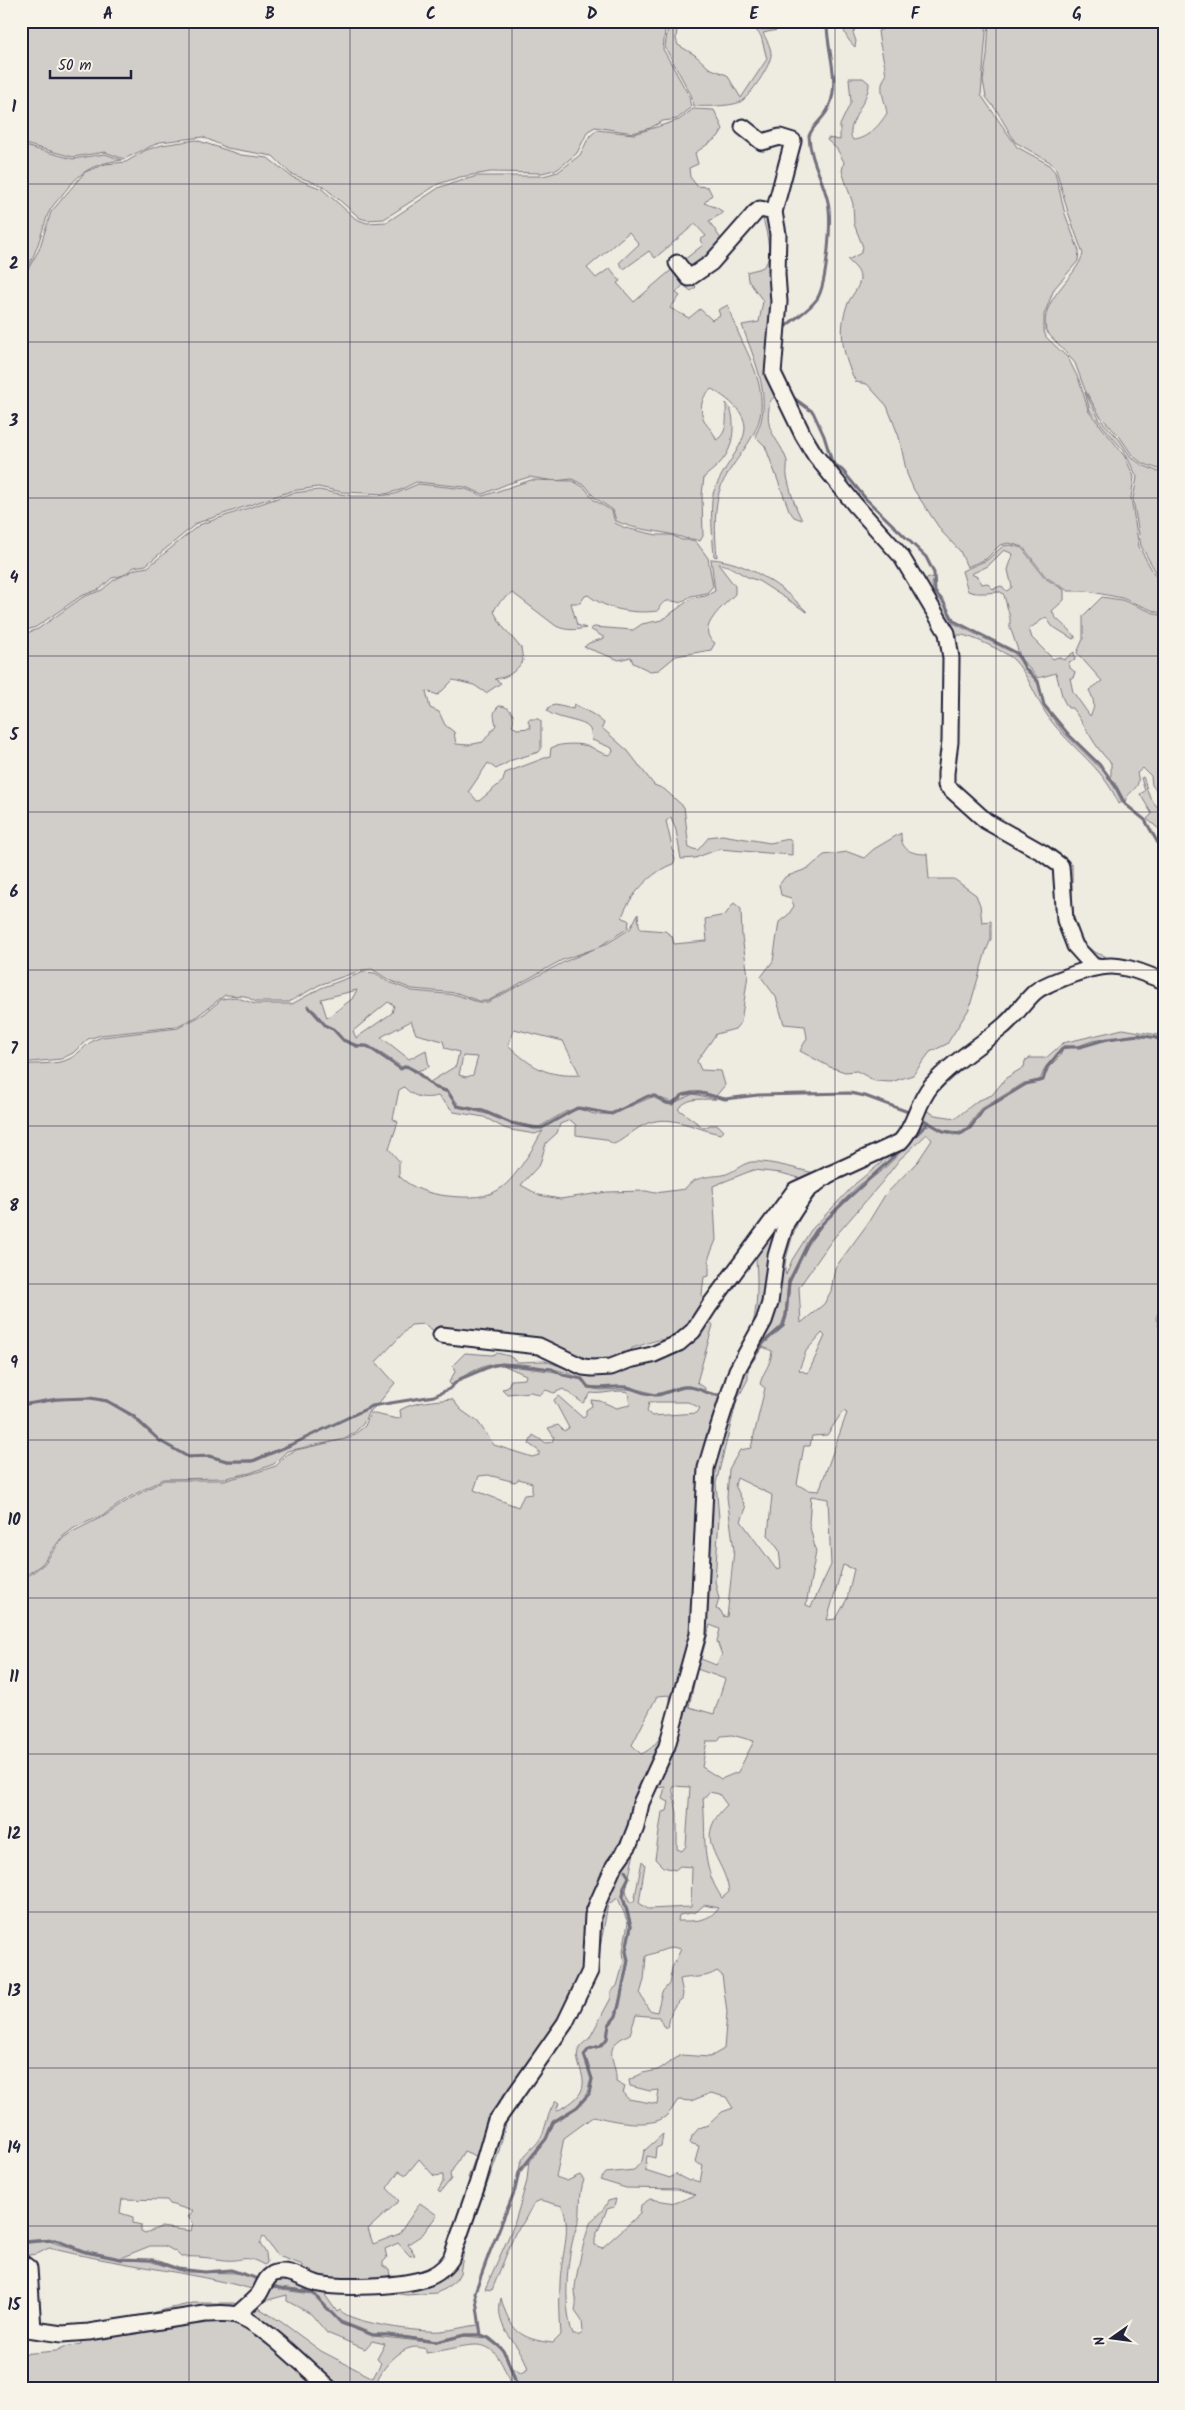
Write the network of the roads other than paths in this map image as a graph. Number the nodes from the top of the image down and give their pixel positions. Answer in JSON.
{"nodes":[{"id":1,"x":743,"y":127,"type":"dead end"},
{"id":2,"x":774,"y":212,"type":"junction"},
{"id":3,"x":677,"y":263,"type":"dead end"},
{"id":4,"x":1094,"y":967,"type":"junction"},
{"id":5,"x":1164,"y":981,"type":"edge"},
{"id":6,"x":829,"y":1174,"type":"junction"},
{"id":7,"x":441,"y":1335,"type":"dead end"},
{"id":8,"x":21,"y":2262,"type":"edge"},
{"id":9,"x":237,"y":2315,"type":"junction"},
{"id":10,"x":27,"y":2328,"type":"edge"},
{"id":11,"x":330,"y":2389,"type":"edge"}],
"edges":[{"from":1,"to":2,"type":"street"},
{"from":2,"to":3,"type":"street"},
{"from":2,"to":4,"type":"street"},
{"from":4,"to":5,"type":"street"},
{"from":4,"to":6,"type":"street"},
{"from":6,"to":7,"type":"street"},
{"from":6,"to":9,"type":"street"},
{"from":8,"to":10,"type":"street"},
{"from":9,"to":10,"type":"street"},
{"from":9,"to":11,"type":"street"}]}
